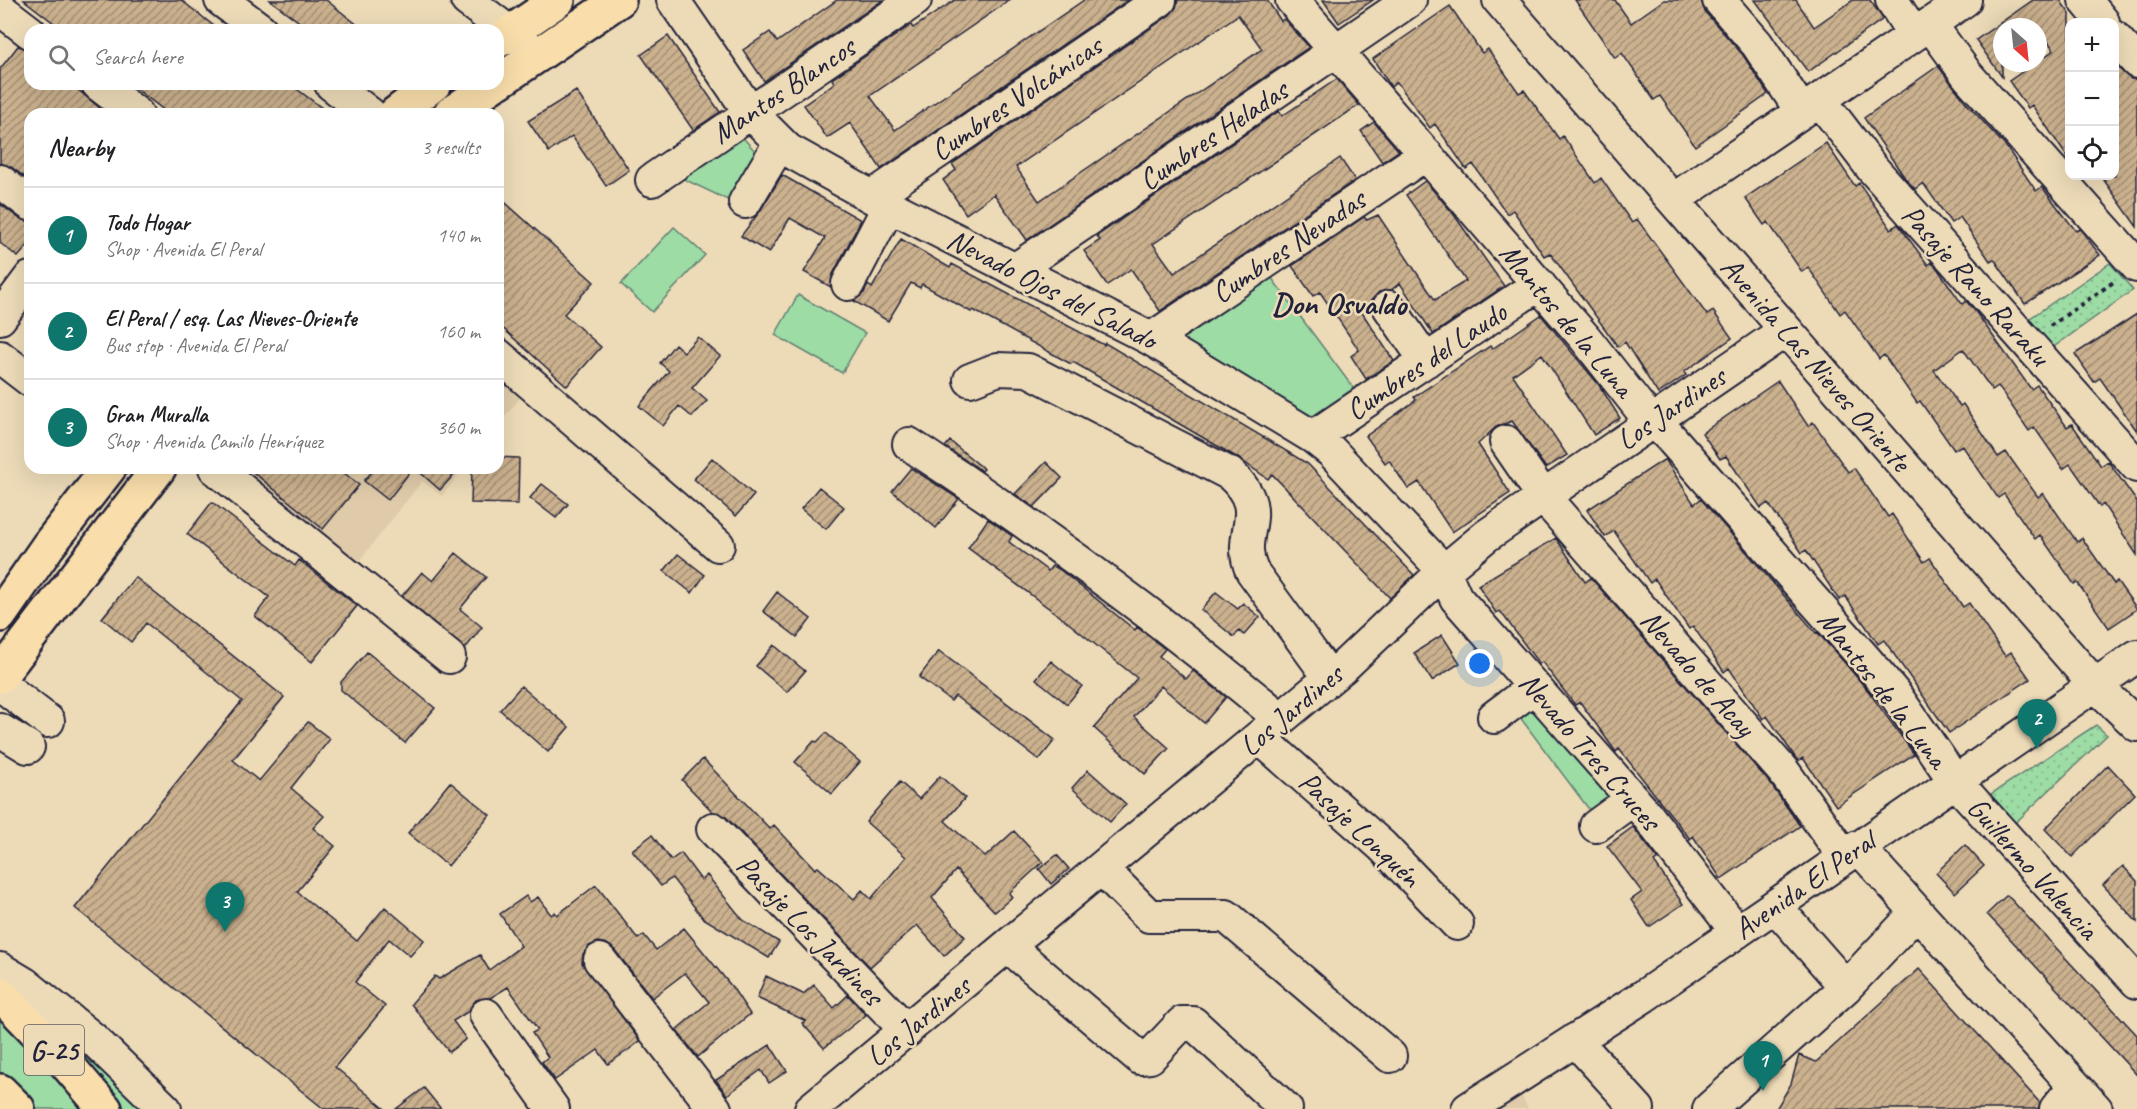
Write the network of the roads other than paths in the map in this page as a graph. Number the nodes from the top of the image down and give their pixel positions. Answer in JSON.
{"nodes":[{"id":1,"x":221,"y":0,"type":"edge"},
{"id":2,"x":467,"y":0,"type":"edge"},
{"id":3,"x":558,"y":0,"type":"edge"},
{"id":4,"x":619,"y":0,"type":"edge"},
{"id":5,"x":673,"y":0,"type":"edge"},
{"id":6,"x":915,"y":0,"type":"edge"},
{"id":7,"x":1160,"y":0,"type":"edge"},
{"id":8,"x":1292,"y":0,"type":"edge"},
{"id":9,"x":1410,"y":0,"type":"edge"},
{"id":10,"x":1499,"y":0,"type":"edge"},
{"id":11,"x":1719,"y":0,"type":"edge"},
{"id":12,"x":1892,"y":0,"type":"edge"},
{"id":13,"x":1965,"y":0,"type":"edge"},
{"id":14,"x":2085,"y":0,"type":"edge"},
{"id":15,"x":0,"y":9,"type":"edge"},
{"id":16,"x":2100,"y":18,"type":"edge"},
{"id":17,"x":253,"y":24,"type":"edge"},
{"id":18,"x":491,"y":24,"type":"edge"},
{"id":19,"x":24,"y":27,"type":"edge"},
{"id":20,"x":1922,"y":29,"type":"junction"},
{"id":21,"x":504,"y":37,"type":"edge"},
{"id":22,"x":2119,"y":42,"type":"edge"},
{"id":23,"x":1336,"y":51,"type":"junction"},
{"id":24,"x":538,"y":55,"type":"junction"},
{"id":25,"x":2137,"y":62,"type":"edge"},
{"id":26,"x":504,"y":78,"type":"edge"},
{"id":27,"x":106,"y":90,"type":"edge"},
{"id":28,"x":339,"y":90,"type":"edge"},
{"id":29,"x":426,"y":90,"type":"edge"},
{"id":30,"x":486,"y":90,"type":"edge"},
{"id":31,"x":1811,"y":106,"type":"junction"},
{"id":32,"x":129,"y":108,"type":"edge"},
{"id":33,"x":362,"y":108,"type":"edge"},
{"id":34,"x":403,"y":108,"type":"edge"},
{"id":35,"x":459,"y":108,"type":"edge"},
{"id":36,"x":750,"y":112,"type":"junction"},
{"id":37,"x":780,"y":144,"type":"junction"},
{"id":38,"x":1426,"y":154,"type":"junction"},
{"id":39,"x":652,"y":180,"type":"dead end"},
{"id":40,"x":0,"y":181,"type":"edge"},
{"id":41,"x":24,"y":199,"type":"edge"},
{"id":42,"x":1673,"y":200,"type":"junction"},
{"id":43,"x":881,"y":201,"type":"junction"},
{"id":44,"x":745,"y":202,"type":"dead end"},
{"id":45,"x":2137,"y":266,"type":"edge"},
{"id":46,"x":1016,"y":269,"type":"junction"},
{"id":47,"x":848,"y":284,"type":"dead end"},
{"id":48,"x":1539,"y":284,"type":"junction"},
{"id":49,"x":24,"y":286,"type":"edge"},
{"id":50,"x":1389,"y":307,"type":"dead end"},
{"id":51,"x":0,"y":318,"type":"edge"},
{"id":52,"x":1786,"y":330,"type":"junction"},
{"id":53,"x":1151,"y":339,"type":"junction"},
{"id":54,"x":0,"y":357,"type":"edge"},
{"id":55,"x":504,"y":360,"type":"edge"},
{"id":56,"x":1426,"y":361,"type":"junction"},
{"id":57,"x":24,"y":375,"type":"edge"},
{"id":58,"x":970,"y":380,"type":"dead end"},
{"id":59,"x":1653,"y":421,"type":"junction"},
{"id":60,"x":1313,"y":437,"type":"junction"},
{"id":61,"x":1506,"y":442,"type":"dead end"},
{"id":62,"x":909,"y":444,"type":"dead end"},
{"id":63,"x":2137,"y":466,"type":"edge"},
{"id":64,"x":104,"y":474,"type":"edge"},
{"id":65,"x":154,"y":474,"type":"edge"},
{"id":66,"x":222,"y":474,"type":"edge"},
{"id":67,"x":1543,"y":496,"type":"junction"},
{"id":68,"x":718,"y":545,"type":"dead end"},
{"id":69,"x":1444,"y":571,"type":"junction"},
{"id":70,"x":0,"y":615,"type":"edge"},
{"id":71,"x":2137,"y":656,"type":"edge"},
{"id":72,"x":449,"y":657,"type":"dead end"},
{"id":73,"x":0,"y":676,"type":"edge"},
{"id":74,"x":1330,"y":678,"type":"junction"},
{"id":75,"x":0,"y":684,"type":"edge"},
{"id":76,"x":2094,"y":684,"type":"junction"},
{"id":77,"x":1534,"y":687,"type":"junction"},
{"id":78,"x":1494,"y":717,"type":"dead end"},
{"id":79,"x":48,"y":721,"type":"dead end"},
{"id":80,"x":2137,"y":725,"type":"edge"},
{"id":81,"x":1270,"y":728,"type":"junction"},
{"id":82,"x":0,"y":730,"type":"edge"},
{"id":83,"x":28,"y":747,"type":"dead end"},
{"id":84,"x":1954,"y":780,"type":"junction"},
{"id":85,"x":1633,"y":799,"type":"junction"},
{"id":86,"x":1596,"y":826,"type":"dead end"},
{"id":87,"x":713,"y":829,"type":"dead end"},
{"id":88,"x":1851,"y":851,"type":"junction"},
{"id":89,"x":1102,"y":869,"type":"junction"},
{"id":90,"x":1774,"y":906,"type":"junction"},
{"id":91,"x":1917,"y":912,"type":"junction"},
{"id":92,"x":1457,"y":924,"type":"dead end"},
{"id":93,"x":1737,"y":932,"type":"junction"},
{"id":94,"x":1009,"y":947,"type":"junction"},
{"id":95,"x":600,"y":960,"type":"dead end"},
{"id":96,"x":2132,"y":966,"type":"edge"},
{"id":97,"x":0,"y":969,"type":"edge"},
{"id":98,"x":1846,"y":987,"type":"junction"},
{"id":99,"x":0,"y":994,"type":"edge"},
{"id":100,"x":486,"y":1015,"type":"dead end"},
{"id":101,"x":907,"y":1031,"type":"junction"},
{"id":102,"x":1575,"y":1040,"type":"junction"},
{"id":103,"x":1390,"y":1056,"type":"dead end"},
{"id":104,"x":0,"y":1091,"type":"edge"},
{"id":105,"x":2066,"y":1097,"type":"edge"},
{"id":106,"x":1479,"y":1106,"type":"edge"},
{"id":107,"x":18,"y":1109,"type":"edge"},
{"id":108,"x":105,"y":1109,"type":"edge"},
{"id":109,"x":165,"y":1109,"type":"edge"},
{"id":110,"x":553,"y":1109,"type":"edge"},
{"id":111,"x":715,"y":1109,"type":"edge"},
{"id":112,"x":811,"y":1109,"type":"edge"},
{"id":113,"x":1286,"y":1109,"type":"edge"},
{"id":114,"x":1638,"y":1109,"type":"edge"},
{"id":115,"x":1709,"y":1109,"type":"edge"},
{"id":116,"x":2096,"y":1109,"type":"edge"}],
"edges":[{"from":1,"to":17,"type":"street"},
{"from":2,"to":18,"type":"street"},
{"from":3,"to":21,"type":"main road"},
{"from":4,"to":24,"type":"main road"},
{"from":5,"to":36,"type":"street","name":"Nevado Ojos del Salado"},
{"from":6,"to":36,"type":"street","name":"Mantos Blancos"},
{"from":7,"to":43,"type":"street","name":"Cumbres Volcánicas"},
{"from":8,"to":23,"type":"street","name":"Mantos de la Luna"},
{"from":9,"to":23,"type":"street","name":"Cumbres Heladas"},
{"from":10,"to":42,"type":"street","name":"Avenida Las Nieves Oriente"},
{"from":11,"to":31,"type":"street","name":"Pasaje Rano Raraku"},
{"from":12,"to":20,"type":"street"},
{"from":13,"to":20,"type":"street"},
{"from":14,"to":16,"type":"street"},
{"from":15,"to":19,"type":"street"},
{"from":20,"to":31,"type":"street"},
{"from":20,"to":45,"type":"street"},
{"from":21,"to":24,"type":"street"},
{"from":22,"to":25,"type":"street"},
{"from":23,"to":38,"type":"street","name":"Mantos de la Luna"},
{"from":23,"to":46,"type":"street","name":"Cumbres Heladas"},
{"from":24,"to":26,"type":"main road"},
{"from":27,"to":32,"type":"street"},
{"from":28,"to":33,"type":"street"},
{"from":29,"to":34,"type":"main road"},
{"from":30,"to":35,"type":"main road"},
{"from":31,"to":42,"type":"street"},
{"from":31,"to":63,"type":"street","name":"Pasaje Rano Raraku"},
{"from":36,"to":37,"type":"street","name":"Nevado Ojos del Salado"},
{"from":36,"to":39,"type":"street","name":"Mantos Blancos"},
{"from":37,"to":43,"type":"street","name":"Nevado Ojos del Salado"},
{"from":37,"to":44,"type":"street"},
{"from":38,"to":48,"type":"street","name":"Mantos de la Luna"},
{"from":38,"to":53,"type":"street","name":"Cumbres Nevadas"},
{"from":40,"to":41,"type":"street"},
{"from":42,"to":52,"type":"street","name":"Avenida Las Nieves Oriente"},
{"from":43,"to":46,"type":"street","name":"Nevado Ojos del Salado"},
{"from":43,"to":47,"type":"street"},
{"from":46,"to":53,"type":"street","name":"Nevado Ojos del Salado"},
{"from":48,"to":56,"type":"street","name":"Cumbres del Laudo"},
{"from":48,"to":59,"type":"street","name":"Mantos de la Luna"},
{"from":49,"to":51,"type":"street"},
{"from":50,"to":56,"type":"street"},
{"from":52,"to":59,"type":"street","name":"Los Jardines"},
{"from":52,"to":76,"type":"street","name":"Avenida Las Nieves Oriente"},
{"from":53,"to":60,"type":"street","name":"Nevado Ojos del Salado"},
{"from":54,"to":57,"type":"street"},
{"from":55,"to":68,"type":"street"},
{"from":56,"to":60,"type":"street","name":"Cumbres del Laudo"},
{"from":58,"to":74,"type":"street"},
{"from":59,"to":67,"type":"street","name":"Los Jardines"},
{"from":59,"to":84,"type":"street","name":"Mantos de la Luna"},
{"from":60,"to":69,"type":"street","name":"Nevado Ojos del Salado"},
{"from":61,"to":67,"type":"street","name":"Nevado de Acay"},
{"from":62,"to":81,"type":"street","name":"Pasaje Lonquén"},
{"from":64,"to":70,"type":"main road"},
{"from":65,"to":73,"type":"main road"},
{"from":66,"to":72,"type":"street"},
{"from":67,"to":69,"type":"street","name":"Los Jardines"},
{"from":67,"to":88,"type":"street","name":"Nevado de Acay"},
{"from":69,"to":74,"type":"street","name":"Los Jardines"},
{"from":69,"to":77,"type":"street","name":"Nevado Tres Cruces"},
{"from":71,"to":76,"type":"street","name":"Avenida El Peral"},
{"from":74,"to":81,"type":"street","name":"Los Jardines"},
{"from":75,"to":79,"type":"street"},
{"from":76,"to":80,"type":"street","name":"Avenida Las Nieves Oriente"},
{"from":76,"to":84,"type":"street","name":"Avenida El Peral"},
{"from":77,"to":78,"type":"street"},
{"from":77,"to":85,"type":"street","name":"Nevado Tres Cruces"},
{"from":81,"to":89,"type":"street","name":"Los Jardines"},
{"from":81,"to":92,"type":"street","name":"Pasaje Lonquén"},
{"from":82,"to":83,"type":"street"},
{"from":84,"to":88,"type":"street","name":"Avenida El Peral"},
{"from":84,"to":96,"type":"street","name":"Guillermo Valencia"},
{"from":85,"to":86,"type":"street"},
{"from":85,"to":93,"type":"street","name":"Nevado Tres Cruces"},
{"from":87,"to":101,"type":"street","name":"Pasaje Los Jardines"},
{"from":88,"to":90,"type":"street","name":"Avenida El Peral"},
{"from":88,"to":91,"type":"street","name":"Nevado de Acay"},
{"from":89,"to":94,"type":"street","name":"Los Jardines"},
{"from":89,"to":103,"type":"street"},
{"from":90,"to":93,"type":"street","name":"Avenida El Peral"},
{"from":90,"to":98,"type":"street"},
{"from":91,"to":98,"type":"street"},
{"from":91,"to":105,"type":"street","name":"Nevado de Acay"},
{"from":93,"to":102,"type":"street","name":"Avenida El Peral"},
{"from":94,"to":101,"type":"street","name":"Los Jardines"},
{"from":94,"to":113,"type":"street"},
{"from":95,"to":111,"type":"street"},
{"from":97,"to":109,"type":"street"},
{"from":98,"to":115,"type":"street"},
{"from":99,"to":108,"type":"main road","number":"G-25"},
{"from":100,"to":110,"type":"street"},
{"from":101,"to":112,"type":"street","name":"Los Jardines"},
{"from":102,"to":106,"type":"street","name":"Avenida El Peral"},
{"from":102,"to":114,"type":"street"},
{"from":104,"to":107,"type":"main road","number":"G-25"},
{"from":105,"to":116,"type":"street","name":"Nevado de Acay"}]}
